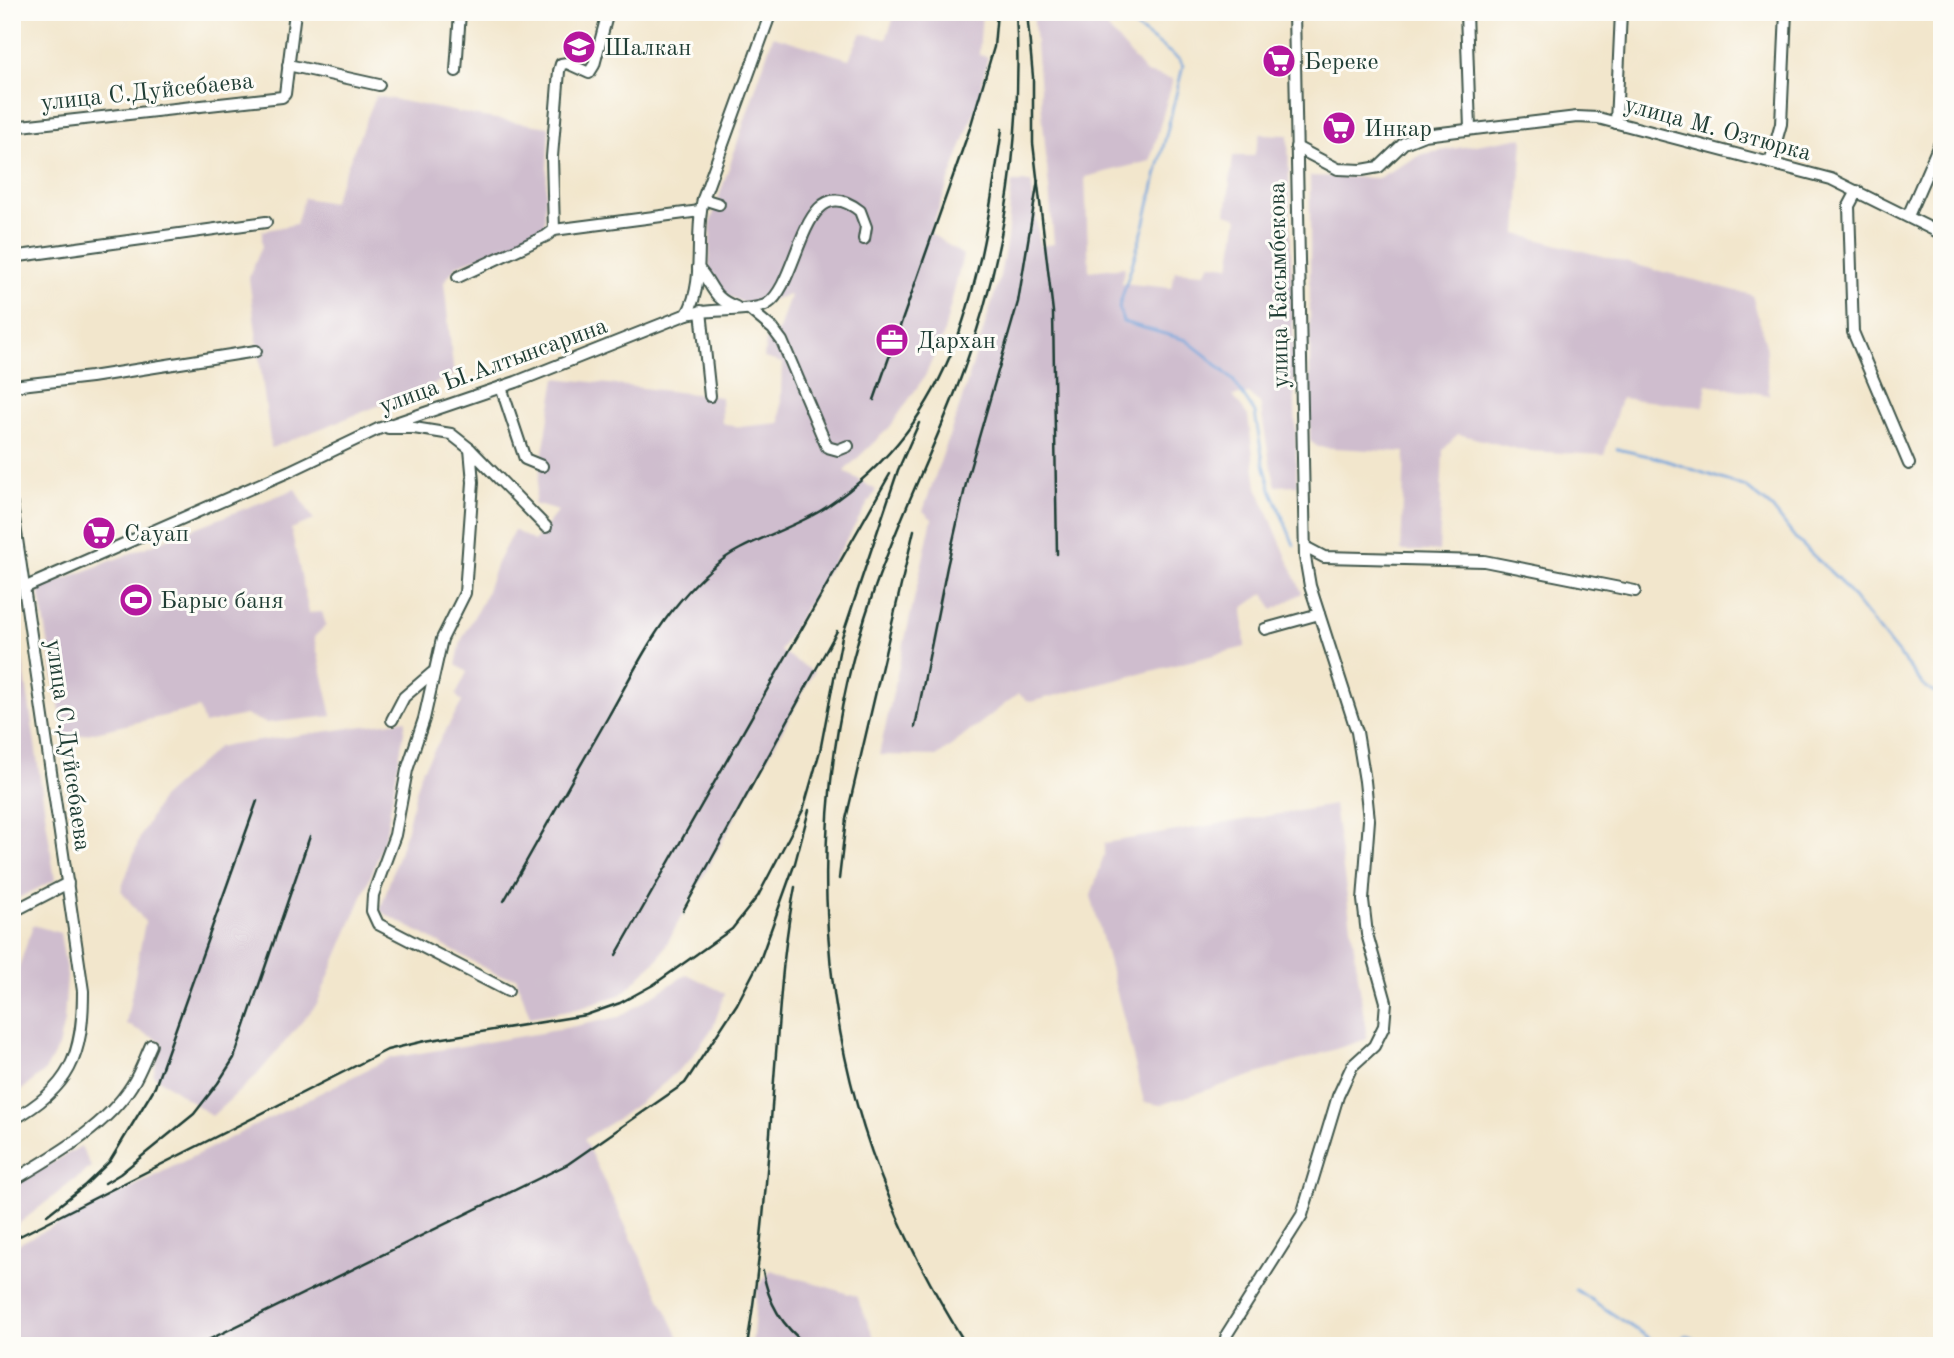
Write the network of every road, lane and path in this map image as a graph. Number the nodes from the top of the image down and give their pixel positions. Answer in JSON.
{"nodes":[{"id":1,"x":295,"y":12,"type":"edge"},
{"id":2,"x":460,"y":12,"type":"edge"},
{"id":3,"x":608,"y":12,"type":"edge"},
{"id":4,"x":1294,"y":12,"type":"edge"},
{"id":5,"x":1466,"y":12,"type":"edge"},
{"id":6,"x":1621,"y":12,"type":"edge"},
{"id":7,"x":1786,"y":12,"type":"edge"},
{"id":8,"x":767,"y":13,"type":"edge"},
{"id":9,"x":288,"y":65,"type":"junction"},
{"id":10,"x":456,"y":71,"type":"dead end"},
{"id":11,"x":379,"y":85,"type":"dead end"},
{"id":12,"x":1616,"y":123,"type":"junction"},
{"id":13,"x":12,"y":127,"type":"edge"},
{"id":14,"x":1470,"y":129,"type":"junction"},
{"id":15,"x":1942,"y":138,"type":"edge"},
{"id":16,"x":1296,"y":147,"type":"junction"},
{"id":17,"x":1770,"y":163,"type":"junction"},
{"id":18,"x":1857,"y":191,"type":"junction"},
{"id":19,"x":703,"y":199,"type":"junction"},
{"id":20,"x":719,"y":204,"type":"dead end"},
{"id":21,"x":700,"y":211,"type":"junction"},
{"id":22,"x":1908,"y":216,"type":"junction"},
{"id":23,"x":266,"y":222,"type":"dead end"},
{"id":24,"x":554,"y":230,"type":"junction"},
{"id":25,"x":1942,"y":234,"type":"edge"},
{"id":26,"x":863,"y":239,"type":"dead end"},
{"id":27,"x":12,"y":257,"type":"edge"},
{"id":28,"x":698,"y":268,"type":"junction"},
{"id":29,"x":458,"y":277,"type":"dead end"},
{"id":30,"x":744,"y":308,"type":"junction"},
{"id":31,"x":701,"y":311,"type":"junction"},
{"id":32,"x":687,"y":314,"type":"junction"},
{"id":33,"x":256,"y":351,"type":"dead end"},
{"id":34,"x":12,"y":386,"type":"edge"},
{"id":35,"x":501,"y":387,"type":"junction"},
{"id":36,"x":710,"y":396,"type":"dead end"},
{"id":37,"x":378,"y":429,"type":"junction"},
{"id":38,"x":848,"y":446,"type":"dead end"},
{"id":39,"x":470,"y":449,"type":"junction"},
{"id":40,"x":1909,"y":464,"type":"dead end"},
{"id":41,"x":542,"y":466,"type":"dead end"},
{"id":42,"x":12,"y":505,"type":"edge"},
{"id":43,"x":546,"y":527,"type":"dead end"},
{"id":44,"x":1305,"y":552,"type":"junction"},
{"id":45,"x":26,"y":587,"type":"junction"},
{"id":46,"x":1635,"y":591,"type":"dead end"},
{"id":47,"x":1319,"y":614,"type":"junction"},
{"id":48,"x":1265,"y":629,"type":"dead end"},
{"id":49,"x":432,"y":673,"type":"junction"},
{"id":50,"x":393,"y":720,"type":"dead end"},
{"id":51,"x":68,"y":883,"type":"junction"},
{"id":52,"x":15,"y":916,"type":"edge"},
{"id":53,"x":508,"y":991,"type":"dead end"},
{"id":54,"x":151,"y":1045,"type":"dead end"},
{"id":55,"x":12,"y":1121,"type":"edge"},
{"id":56,"x":12,"y":1181,"type":"edge"},
{"id":57,"x":1224,"y":1346,"type":"edge"}],
"edges":[{"from":1,"to":9,"type":"street"},
{"from":2,"to":10,"type":"street"},
{"from":3,"to":24,"type":"street"},
{"from":4,"to":16,"type":"street","name":"улица Касымбекова"},
{"from":5,"to":14,"type":"street"},
{"from":6,"to":12,"type":"street"},
{"from":7,"to":17,"type":"street"},
{"from":8,"to":19,"type":"street"},
{"from":9,"to":11,"type":"street"},
{"from":9,"to":13,"type":"street","name":"улица С.Дуйсебаева"},
{"from":12,"to":14,"type":"street","name":"улица М. Озтюрка"},
{"from":12,"to":17,"type":"street","name":"улица М. Озтюрка"},
{"from":14,"to":16,"type":"street","name":"улица М. Озтюрка"},
{"from":15,"to":22,"type":"street"},
{"from":16,"to":44,"type":"street","name":"улица Касымбекова"},
{"from":17,"to":18,"type":"street","name":"улица М. Озтюрка"},
{"from":18,"to":22,"type":"street","name":"улица М. Озтюрка"},
{"from":18,"to":40,"type":"street"},
{"from":19,"to":20,"type":"street"},
{"from":19,"to":21,"type":"street"},
{"from":21,"to":24,"type":"street"},
{"from":21,"to":28,"type":"street"},
{"from":22,"to":25,"type":"street","name":"улица М. Озтюрка"},
{"from":23,"to":27,"type":"street"},
{"from":24,"to":29,"type":"street"},
{"from":26,"to":30,"type":"street"},
{"from":28,"to":30,"type":"street"},
{"from":28,"to":32,"type":"street"},
{"from":30,"to":31,"type":"street","name":"улица Ы.Алтынсарина"},
{"from":30,"to":38,"type":"street"},
{"from":31,"to":32,"type":"street","name":"улица Ы.Алтынсарина"},
{"from":31,"to":36,"type":"street"},
{"from":32,"to":35,"type":"street","name":"улица Ы.Алтынсарина"},
{"from":33,"to":34,"type":"street"},
{"from":35,"to":37,"type":"street","name":"улица Ы.Алтынсарина"},
{"from":35,"to":41,"type":"street"},
{"from":37,"to":39,"type":"street"},
{"from":37,"to":45,"type":"street","name":"улица Ы.Алтынсарина"},
{"from":39,"to":43,"type":"street"},
{"from":39,"to":49,"type":"street"},
{"from":42,"to":45,"type":"street","name":"улица С.Дуйсебаева"},
{"from":44,"to":46,"type":"street"},
{"from":44,"to":47,"type":"street","name":"улица Касымбекова"},
{"from":45,"to":51,"type":"street","name":"улица С.Дуйсебаева"},
{"from":47,"to":48,"type":"street"},
{"from":47,"to":57,"type":"street","name":"улица Касымбекова"},
{"from":49,"to":50,"type":"street"},
{"from":49,"to":53,"type":"street"},
{"from":51,"to":52,"type":"street"},
{"from":51,"to":55,"type":"street","name":"улица С.Дуйсебаева"},
{"from":54,"to":56,"type":"street"}]}
